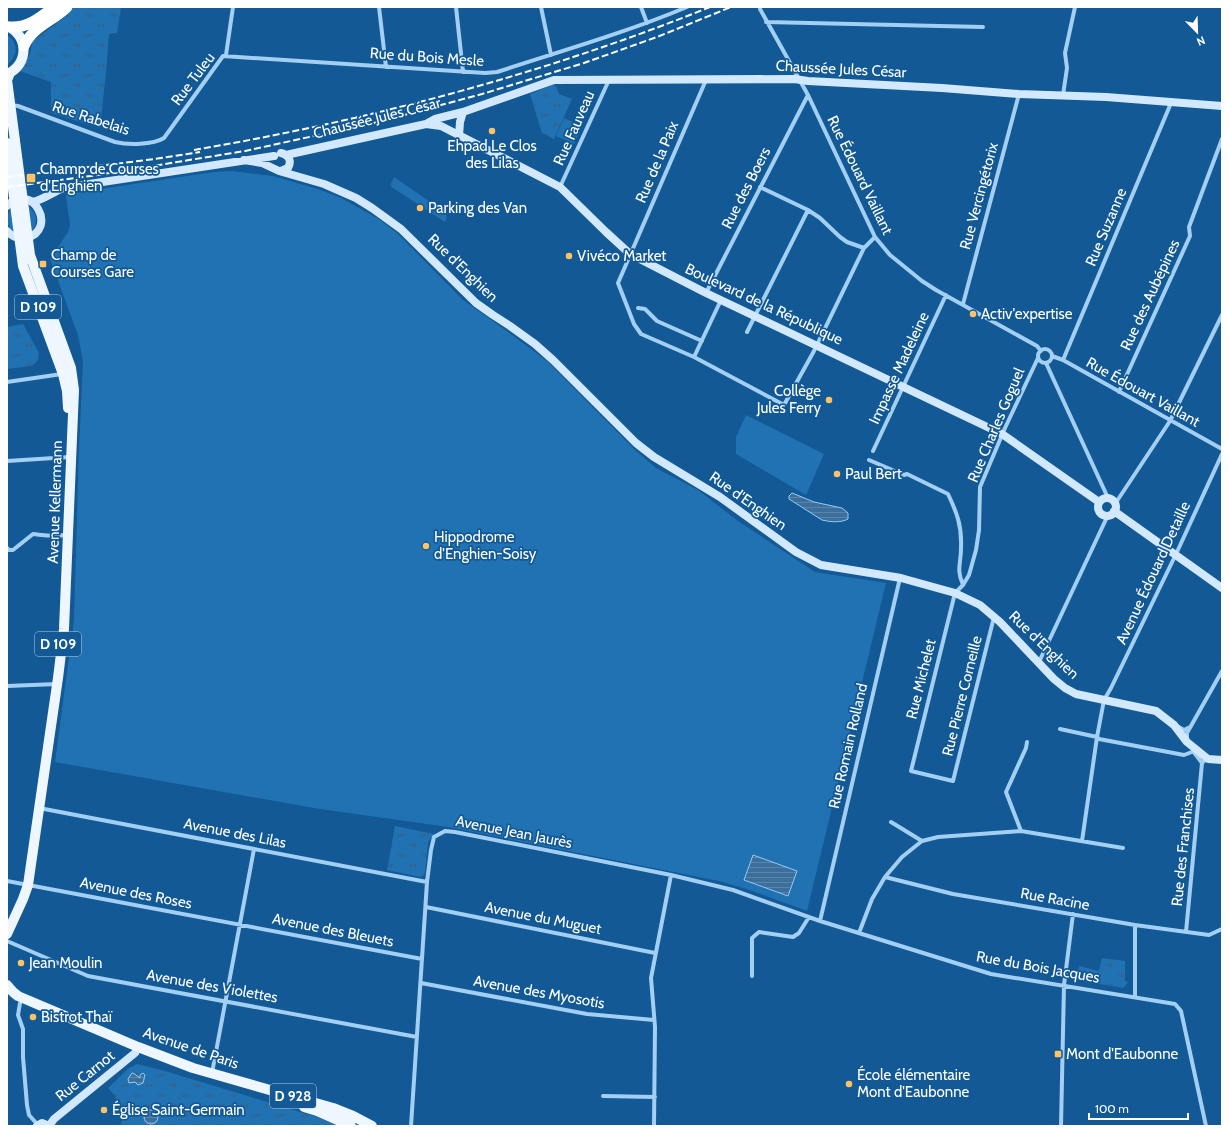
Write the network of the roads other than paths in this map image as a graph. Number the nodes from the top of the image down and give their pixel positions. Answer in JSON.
{"nodes":[{"id":1,"x":54,"y":7,"type":"edge"},
{"id":2,"x":66,"y":7,"type":"edge"},
{"id":3,"x":233,"y":7,"type":"edge"},
{"id":4,"x":379,"y":7,"type":"edge"},
{"id":5,"x":456,"y":7,"type":"edge"},
{"id":6,"x":541,"y":7,"type":"edge"},
{"id":7,"x":641,"y":7,"type":"edge"},
{"id":8,"x":687,"y":7,"type":"edge"},
{"id":9,"x":1075,"y":7,"type":"edge"},
{"id":10,"x":760,"y":8,"type":"edge"},
{"id":11,"x":766,"y":22,"type":"junction"},
{"id":12,"x":647,"y":23,"type":"junction"},
{"id":13,"x":9,"y":27,"type":"edge"},
{"id":14,"x":983,"y":27,"type":"dead end"},
{"id":15,"x":24,"y":46,"type":"junction"},
{"id":16,"x":226,"y":55,"type":"junction"},
{"id":17,"x":551,"y":55,"type":"junction"},
{"id":18,"x":386,"y":67,"type":"junction"},
{"id":19,"x":463,"y":72,"type":"junction"},
{"id":20,"x":8,"y":74,"type":"edge"},
{"id":21,"x":609,"y":79,"type":"junction"},
{"id":22,"x":706,"y":79,"type":"junction"},
{"id":23,"x":800,"y":80,"type":"junction"},
{"id":24,"x":1019,"y":94,"type":"junction"},
{"id":25,"x":808,"y":95,"type":"junction"},
{"id":26,"x":1063,"y":96,"type":"junction"},
{"id":27,"x":1171,"y":102,"type":"junction"},
{"id":28,"x":10,"y":104,"type":"junction"},
{"id":29,"x":1222,"y":106,"type":"edge"},
{"id":30,"x":464,"y":112,"type":"junction"},
{"id":31,"x":426,"y":124,"type":"junction"},
{"id":32,"x":459,"y":136,"type":"junction"},
{"id":33,"x":164,"y":138,"type":"joint"},
{"id":34,"x":1222,"y":139,"type":"edge"},
{"id":35,"x":7,"y":143,"type":"edge"},
{"id":36,"x":274,"y":156,"type":"junction"},
{"id":37,"x":244,"y":160,"type":"junction"},
{"id":38,"x":288,"y":161,"type":"junction"},
{"id":39,"x":278,"y":170,"type":"junction"},
{"id":40,"x":298,"y":176,"type":"junction"},
{"id":41,"x":560,"y":187,"type":"junction"},
{"id":42,"x":760,"y":187,"type":"junction"},
{"id":43,"x":63,"y":188,"type":"junction"},
{"id":44,"x":19,"y":202,"type":"edge"},
{"id":45,"x":808,"y":210,"type":"junction"},
{"id":46,"x":40,"y":212,"type":"junction"},
{"id":47,"x":7,"y":231,"type":"edge"},
{"id":48,"x":875,"y":237,"type":"junction"},
{"id":49,"x":24,"y":238,"type":"junction"},
{"id":50,"x":864,"y":248,"type":"junction"},
{"id":51,"x":630,"y":254,"type":"junction"},
{"id":52,"x":706,"y":293,"type":"junction"},
{"id":53,"x":946,"y":295,"type":"junction"},
{"id":54,"x":721,"y":300,"type":"junction"},
{"id":55,"x":963,"y":304,"type":"junction"},
{"id":56,"x":638,"y":308,"type":"dead end"},
{"id":57,"x":1222,"y":315,"type":"edge"},
{"id":58,"x":756,"y":316,"type":"junction"},
{"id":59,"x":747,"y":332,"type":"dead end"},
{"id":60,"x":702,"y":341,"type":"junction"},
{"id":61,"x":817,"y":345,"type":"junction"},
{"id":62,"x":1041,"y":351,"type":"junction"},
{"id":63,"x":1052,"y":356,"type":"junction"},
{"id":64,"x":694,"y":358,"type":"junction"},
{"id":65,"x":1038,"y":358,"type":"junction"},
{"id":66,"x":1063,"y":360,"type":"junction"},
{"id":67,"x":1046,"y":364,"type":"junction"},
{"id":68,"x":67,"y":372,"type":"junction"},
{"id":69,"x":7,"y":382,"type":"edge"},
{"id":70,"x":904,"y":387,"type":"junction"},
{"id":71,"x":1119,"y":392,"type":"junction"},
{"id":72,"x":1170,"y":421,"type":"junction"},
{"id":73,"x":1002,"y":434,"type":"junction"},
{"id":74,"x":1222,"y":449,"type":"edge"},
{"id":75,"x":873,"y":451,"type":"dead end"},
{"id":76,"x":1222,"y":454,"type":"edge"},
{"id":77,"x":69,"y":456,"type":"junction"},
{"id":78,"x":869,"y":460,"type":"dead end"},
{"id":79,"x":7,"y":461,"type":"edge"},
{"id":80,"x":1099,"y":502,"type":"junction"},
{"id":81,"x":1111,"y":507,"type":"junction"},
{"id":82,"x":66,"y":535,"type":"junction"},
{"id":83,"x":7,"y":548,"type":"edge"},
{"id":84,"x":1175,"y":555,"type":"junction"},
{"id":85,"x":900,"y":578,"type":"junction"},
{"id":86,"x":963,"y":585,"type":"junction"},
{"id":87,"x":1222,"y":588,"type":"edge"},
{"id":88,"x":955,"y":593,"type":"junction"},
{"id":89,"x":994,"y":617,"type":"junction"},
{"id":90,"x":1038,"y":662,"type":"junction"},
{"id":91,"x":1222,"y":671,"type":"edge"},
{"id":92,"x":55,"y":684,"type":"junction"},
{"id":93,"x":7,"y":686,"type":"edge"},
{"id":94,"x":1104,"y":700,"type":"junction"},
{"id":95,"x":1174,"y":725,"type":"junction"},
{"id":96,"x":1190,"y":727,"type":"junction"},
{"id":97,"x":1060,"y":729,"type":"dead end"},
{"id":98,"x":1097,"y":737,"type":"junction"},
{"id":99,"x":1027,"y":742,"type":"dead end"},
{"id":100,"x":1187,"y":742,"type":"junction"},
{"id":101,"x":1198,"y":752,"type":"junction"},
{"id":102,"x":1222,"y":760,"type":"edge"},
{"id":103,"x":1202,"y":763,"type":"junction"},
{"id":104,"x":953,"y":780,"type":"joint"},
{"id":105,"x":38,"y":808,"type":"junction"},
{"id":106,"x":891,"y":822,"type":"dead end"},
{"id":107,"x":1021,"y":831,"type":"junction"},
{"id":108,"x":922,"y":841,"type":"junction"},
{"id":109,"x":1082,"y":841,"type":"junction"},
{"id":110,"x":1124,"y":848,"type":"dead end"},
{"id":111,"x":254,"y":849,"type":"junction"},
{"id":112,"x":671,"y":875,"type":"junction"},
{"id":113,"x":885,"y":877,"type":"junction"},
{"id":114,"x":7,"y":881,"type":"edge"},
{"id":115,"x":427,"y":882,"type":"junction"},
{"id":116,"x":25,"y":884,"type":"junction"},
{"id":117,"x":733,"y":890,"type":"joint"},
{"id":118,"x":426,"y":907,"type":"junction"},
{"id":119,"x":1073,"y":914,"type":"junction"},
{"id":120,"x":809,"y":917,"type":"junction"},
{"id":121,"x":7,"y":921,"type":"edge"},
{"id":122,"x":820,"y":921,"type":"junction"},
{"id":123,"x":240,"y":925,"type":"junction"},
{"id":124,"x":1135,"y":925,"type":"junction"},
{"id":125,"x":1222,"y":930,"type":"edge"},
{"id":126,"x":1186,"y":932,"type":"junction"},
{"id":127,"x":859,"y":933,"type":"junction"},
{"id":128,"x":7,"y":934,"type":"edge"},
{"id":129,"x":7,"y":941,"type":"edge"},
{"id":130,"x":655,"y":953,"type":"junction"},
{"id":131,"x":422,"y":959,"type":"junction"},
{"id":132,"x":752,"y":976,"type":"dead end"},
{"id":133,"x":421,"y":983,"type":"junction"},
{"id":134,"x":7,"y":985,"type":"edge"},
{"id":135,"x":1064,"y":985,"type":"junction"},
{"id":136,"x":7,"y":996,"type":"edge"},
{"id":137,"x":1135,"y":997,"type":"junction"},
{"id":138,"x":226,"y":1001,"type":"junction"},
{"id":139,"x":20,"y":1003,"type":"junction"},
{"id":140,"x":654,"y":1020,"type":"junction"},
{"id":141,"x":417,"y":1037,"type":"junction"},
{"id":142,"x":137,"y":1050,"type":"junction"},
{"id":143,"x":212,"y":1073,"type":"junction"},
{"id":144,"x":603,"y":1096,"type":"dead end"},
{"id":145,"x":655,"y":1097,"type":"junction"},
{"id":146,"x":37,"y":1126,"type":"edge"},
{"id":147,"x":49,"y":1126,"type":"edge"},
{"id":148,"x":351,"y":1126,"type":"edge"},
{"id":149,"x":372,"y":1126,"type":"edge"},
{"id":150,"x":411,"y":1126,"type":"edge"},
{"id":151,"x":654,"y":1126,"type":"edge"},
{"id":152,"x":1061,"y":1126,"type":"edge"},
{"id":153,"x":1206,"y":1126,"type":"edge"}],
"edges":[{"from":1,"to":13,"type":"highway"},
{"from":2,"to":15,"type":"highway"},
{"from":3,"to":16,"type":"street","name":"Rue Tuleu"},
{"from":4,"to":18,"type":"street"},
{"from":5,"to":19,"type":"street"},
{"from":6,"to":17,"type":"street"},
{"from":7,"to":12,"type":"street"},
{"from":8,"to":12,"type":"street","name":"Rue du Bois Mesle"},
{"from":9,"to":26,"type":"street"},
{"from":10,"to":11,"type":"street","name":"Rue Édouard Vaillant"},
{"from":11,"to":14,"type":"street"},
{"from":11,"to":23,"type":"street","name":"Rue Édouard Vaillant"},
{"from":12,"to":17,"type":"street","name":"Rue du Bois Mesle"},
{"from":13,"to":15,"type":"main road"},
{"from":15,"to":20,"type":"main road"},
{"from":16,"to":18,"type":"street","name":"Rue du Bois Mesle"},
{"from":16,"to":33,"type":"street","name":"Rue Tuleu"},
{"from":17,"to":19,"type":"street","name":"Rue du Bois Mesle"},
{"from":18,"to":19,"type":"street","name":"Rue du Bois Mesle"},
{"from":20,"to":28,"type":"main road","name":"Avenue Kellermann","number":"D 109"},
{"from":21,"to":22,"type":"street","name":"Chaussée Jules César"},
{"from":21,"to":30,"type":"street","name":"Chaussée Jules César"},
{"from":21,"to":41,"type":"street","name":"Rue Fauveau"},
{"from":22,"to":23,"type":"street","name":"Chaussée Jules César"},
{"from":22,"to":51,"type":"street","name":"Rue de la Paix"},
{"from":23,"to":24,"type":"street","name":"Chaussée Jules César"},
{"from":23,"to":25,"type":"street","name":"Rue Édouard Vaillant"},
{"from":24,"to":26,"type":"street","name":"Chaussée Jules César"},
{"from":24,"to":55,"type":"street","name":"Rue Vercingétorix"},
{"from":25,"to":42,"type":"street","name":"Rue des Boers"},
{"from":25,"to":48,"type":"street","name":"Rue Édouard Vaillant"},
{"from":26,"to":27,"type":"street","name":"Chaussée Jules César"},
{"from":27,"to":29,"type":"street","name":"Chaussée Jules César"},
{"from":27,"to":66,"type":"street","name":"Rue Suzanne"},
{"from":28,"to":33,"type":"street","name":"Rue Rabelais"},
{"from":28,"to":44,"type":"main road","name":"Avenue Kellermann","number":"D 109"},
{"from":30,"to":31,"type":"street","name":"Chaussée Jules César"},
{"from":30,"to":32,"type":"street","name":"Chaussée Jules César"},
{"from":31,"to":32,"type":"street","name":"Boulevard de la République"},
{"from":31,"to":38,"type":"street","name":"Chaussée Jules César"},
{"from":32,"to":41,"type":"street","name":"Boulevard de la République"},
{"from":34,"to":71,"type":"street","name":"Rue des Aubépines"},
{"from":35,"to":44,"type":"main road","name":"Avenue Kellermann","number":"D 109"},
{"from":36,"to":37,"type":"street"},
{"from":36,"to":38,"type":"street"},
{"from":36,"to":39,"type":"street"},
{"from":37,"to":39,"type":"street"},
{"from":37,"to":43,"type":"street"},
{"from":38,"to":39,"type":"street"},
{"from":38,"to":40,"type":"street"},
{"from":39,"to":40,"type":"street","name":"Rue d'Enghien"},
{"from":40,"to":85,"type":"street","name":"Rue d'Enghien"},
{"from":41,"to":51,"type":"street","name":"Boulevard de la République"},
{"from":42,"to":45,"type":"street"},
{"from":42,"to":52,"type":"street","name":"Rue des Boers"},
{"from":43,"to":44,"type":"street"},
{"from":43,"to":46,"type":"street"},
{"from":44,"to":46,"type":"street"},
{"from":44,"to":49,"type":"main road","name":"Avenue Kellermann","number":"D 109"},
{"from":45,"to":50,"type":"street"},
{"from":45,"to":58,"type":"street"},
{"from":46,"to":49,"type":"street"},
{"from":47,"to":49,"type":"street"},
{"from":48,"to":50,"type":"street"},
{"from":48,"to":53,"type":"street","name":"Rue Édouard Vaillant"},
{"from":49,"to":68,"type":"main road","name":"Avenue Kellermann","number":"D 109"},
{"from":50,"to":61,"type":"street"},
{"from":51,"to":52,"type":"street","name":"Boulevard de la République"},
{"from":51,"to":64,"type":"street","name":"Rue de la Paix"},
{"from":52,"to":54,"type":"street","name":"Boulevard de la République"},
{"from":53,"to":55,"type":"street","name":"Rue Édouard Vaillant"},
{"from":53,"to":70,"type":"street","name":"Impasse Madeleine"},
{"from":54,"to":58,"type":"street","name":"Boulevard de la République"},
{"from":54,"to":60,"type":"street"},
{"from":55,"to":62,"type":"street","name":"Rue Édouard Vaillant"},
{"from":56,"to":60,"type":"street"},
{"from":57,"to":72,"type":"street"},
{"from":58,"to":59,"type":"street"},
{"from":58,"to":61,"type":"street","name":"Boulevard de la République"},
{"from":60,"to":64,"type":"street"},
{"from":61,"to":64,"type":"street","name":"Rue de la Paix"},
{"from":61,"to":70,"type":"street","name":"Boulevard de la République"},
{"from":62,"to":63,"type":"street"},
{"from":62,"to":65,"type":"street"},
{"from":63,"to":66,"type":"street","name":"Rue Édouart Vaillant"},
{"from":63,"to":67,"type":"street"},
{"from":65,"to":67,"type":"street"},
{"from":65,"to":73,"type":"street","name":"Rue Charles Goguel"},
{"from":66,"to":71,"type":"street","name":"Rue Édouart Vaillant"},
{"from":67,"to":81,"type":"street"},
{"from":68,"to":69,"type":"street"},
{"from":68,"to":77,"type":"main road","name":"Avenue Kellermann","number":"D 109"},
{"from":70,"to":73,"type":"street","name":"Boulevard de la République"},
{"from":70,"to":75,"type":"street","name":"Impasse Madeleine"},
{"from":71,"to":72,"type":"street","name":"Rue Édouart Vaillant"},
{"from":72,"to":74,"type":"street","name":"Rue Édouart Vaillant"},
{"from":72,"to":81,"type":"street"},
{"from":73,"to":80,"type":"street","name":"Boulevard de la République"},
{"from":73,"to":86,"type":"street","name":"Rue Charles Goguel"},
{"from":76,"to":84,"type":"street","name":"Avenue Édouard Detaille"},
{"from":77,"to":79,"type":"street"},
{"from":77,"to":82,"type":"main road","name":"Avenue Kellermann","number":"D 109"},
{"from":78,"to":86,"type":"street"},
{"from":80,"to":81,"type":"street"},
{"from":80,"to":81,"type":"street","name":"Boulevard de la République"},
{"from":81,"to":84,"type":"street","name":"Boulevard de la République"},
{"from":81,"to":90,"type":"street"},
{"from":82,"to":83,"type":"street"},
{"from":82,"to":92,"type":"main road","name":"Avenue Kellermann","number":"D 109"},
{"from":84,"to":87,"type":"street","name":"Boulevard de la République"},
{"from":84,"to":94,"type":"street","name":"Avenue Édouard Detaille"},
{"from":85,"to":88,"type":"street","name":"Rue d'Enghien"},
{"from":85,"to":122,"type":"street","name":"Rue Romain Rolland"},
{"from":86,"to":88,"type":"street","name":"Rue Charles Goguel"},
{"from":88,"to":89,"type":"street","name":"Rue d'Enghien"},
{"from":88,"to":104,"type":"street","name":"Rue Michelet"},
{"from":89,"to":90,"type":"street","name":"Rue d'Enghien"},
{"from":89,"to":104,"type":"street","name":"Rue Pierre Corneille"},
{"from":90,"to":94,"type":"street","name":"Rue d'Enghien"},
{"from":91,"to":96,"type":"street"},
{"from":92,"to":93,"type":"street"},
{"from":92,"to":105,"type":"main road","name":"Avenue Kellermann","number":"D 109"},
{"from":92,"to":116,"type":"main road","name":"Avenue Kellermann","number":"D 109"},
{"from":94,"to":95,"type":"street","name":"Rue d'Enghien"},
{"from":94,"to":98,"type":"street","name":"Avenue Édouard Detaille"},
{"from":95,"to":96,"type":"street"},
{"from":95,"to":100,"type":"street","name":"Rue d'Enghien"},
{"from":96,"to":100,"type":"street"},
{"from":97,"to":98,"type":"street"},
{"from":98,"to":101,"type":"street"},
{"from":98,"to":109,"type":"street","name":"Avenue Édouard Detaille"},
{"from":99,"to":107,"type":"street"},
{"from":100,"to":101,"type":"street","name":"Rue d'Enghien"},
{"from":101,"to":102,"type":"street","name":"Rue d'Enghien"},
{"from":101,"to":103,"type":"street"},
{"from":101,"to":103,"type":"street","name":"Rue des Franchises"},
{"from":103,"to":126,"type":"street","name":"Rue des Franchises"},
{"from":105,"to":111,"type":"street","name":"Avenue des Lilas"},
{"from":105,"to":116,"type":"main road","name":"Avenue Kellermann","number":"D 109"},
{"from":106,"to":108,"type":"street"},
{"from":107,"to":108,"type":"street"},
{"from":107,"to":109,"type":"street"},
{"from":108,"to":113,"type":"street"},
{"from":109,"to":110,"type":"street"},
{"from":111,"to":115,"type":"street","name":"Avenue des Lilas"},
{"from":111,"to":123,"type":"street"},
{"from":112,"to":115,"type":"street","name":"Avenue Jean Jaurès"},
{"from":112,"to":117,"type":"street","name":"Avenue Jean Jaurès"},
{"from":112,"to":130,"type":"street"},
{"from":113,"to":119,"type":"street","name":"Rue Racine"},
{"from":113,"to":127,"type":"street"},
{"from":114,"to":116,"type":"street","name":"Avenue des Roses"},
{"from":115,"to":118,"type":"street","name":"Avenue Jean Jaurès"},
{"from":116,"to":121,"type":"main road","name":"Avenue Kellermann","number":"D 109"},
{"from":116,"to":123,"type":"street","name":"Avenue des Roses"},
{"from":116,"to":128,"type":"main road","name":"Avenue Kellermann","number":"D 109"},
{"from":117,"to":120,"type":"street","name":"Rue du Bois Jacques"},
{"from":118,"to":130,"type":"street","name":"Avenue du Muguet"},
{"from":118,"to":131,"type":"street","name":"Avenue Jean Jaurès"},
{"from":119,"to":124,"type":"street","name":"Rue Racine"},
{"from":119,"to":135,"type":"street"},
{"from":120,"to":122,"type":"street","name":"Rue du Bois Jacques"},
{"from":120,"to":132,"type":"street"},
{"from":122,"to":127,"type":"street","name":"Rue du Bois Jacques"},
{"from":123,"to":131,"type":"street","name":"Avenue des Bleuets"},
{"from":123,"to":138,"type":"street"},
{"from":124,"to":126,"type":"street","name":"Rue Racine"},
{"from":124,"to":137,"type":"street"},
{"from":125,"to":126,"type":"street","name":"Rue Racine"},
{"from":127,"to":135,"type":"street","name":"Rue du Bois Jacques"},
{"from":129,"to":138,"type":"street","name":"Avenue des Violettes"},
{"from":130,"to":140,"type":"street"},
{"from":131,"to":133,"type":"street","name":"Avenue Jean Jaurès"},
{"from":133,"to":140,"type":"street","name":"Avenue des Myosotis"},
{"from":133,"to":141,"type":"street","name":"Avenue Jean Jaurès"},
{"from":134,"to":142,"type":"main road","name":"Avenue de Paris","number":"D 928"},
{"from":135,"to":137,"type":"street","name":"Rue du Bois Jacques"},
{"from":135,"to":152,"type":"street"},
{"from":136,"to":139,"type":"main road","name":"Avenue de Paris","number":"D 928"},
{"from":137,"to":153,"type":"street","name":"Rue du Bois Jacques"},
{"from":138,"to":141,"type":"street","name":"Avenue des Violettes"},
{"from":138,"to":143,"type":"street"},
{"from":139,"to":142,"type":"main road","name":"Avenue de Paris","number":"D 928"},
{"from":139,"to":146,"type":"street"},
{"from":140,"to":145,"type":"street"},
{"from":141,"to":150,"type":"street","name":"Avenue Jean Jaurès"},
{"from":142,"to":143,"type":"main road","name":"Avenue de Paris","number":"D 928"},
{"from":142,"to":147,"type":"street","name":"Rue Carnot"},
{"from":142,"to":148,"type":"main road","name":"Avenue de Paris","number":"D 928"},
{"from":143,"to":149,"type":"main road","name":"Avenue de Paris","number":"D 928"},
{"from":144,"to":145,"type":"street"},
{"from":145,"to":151,"type":"street"},
{"from":146,"to":147,"type":"street"}]}
